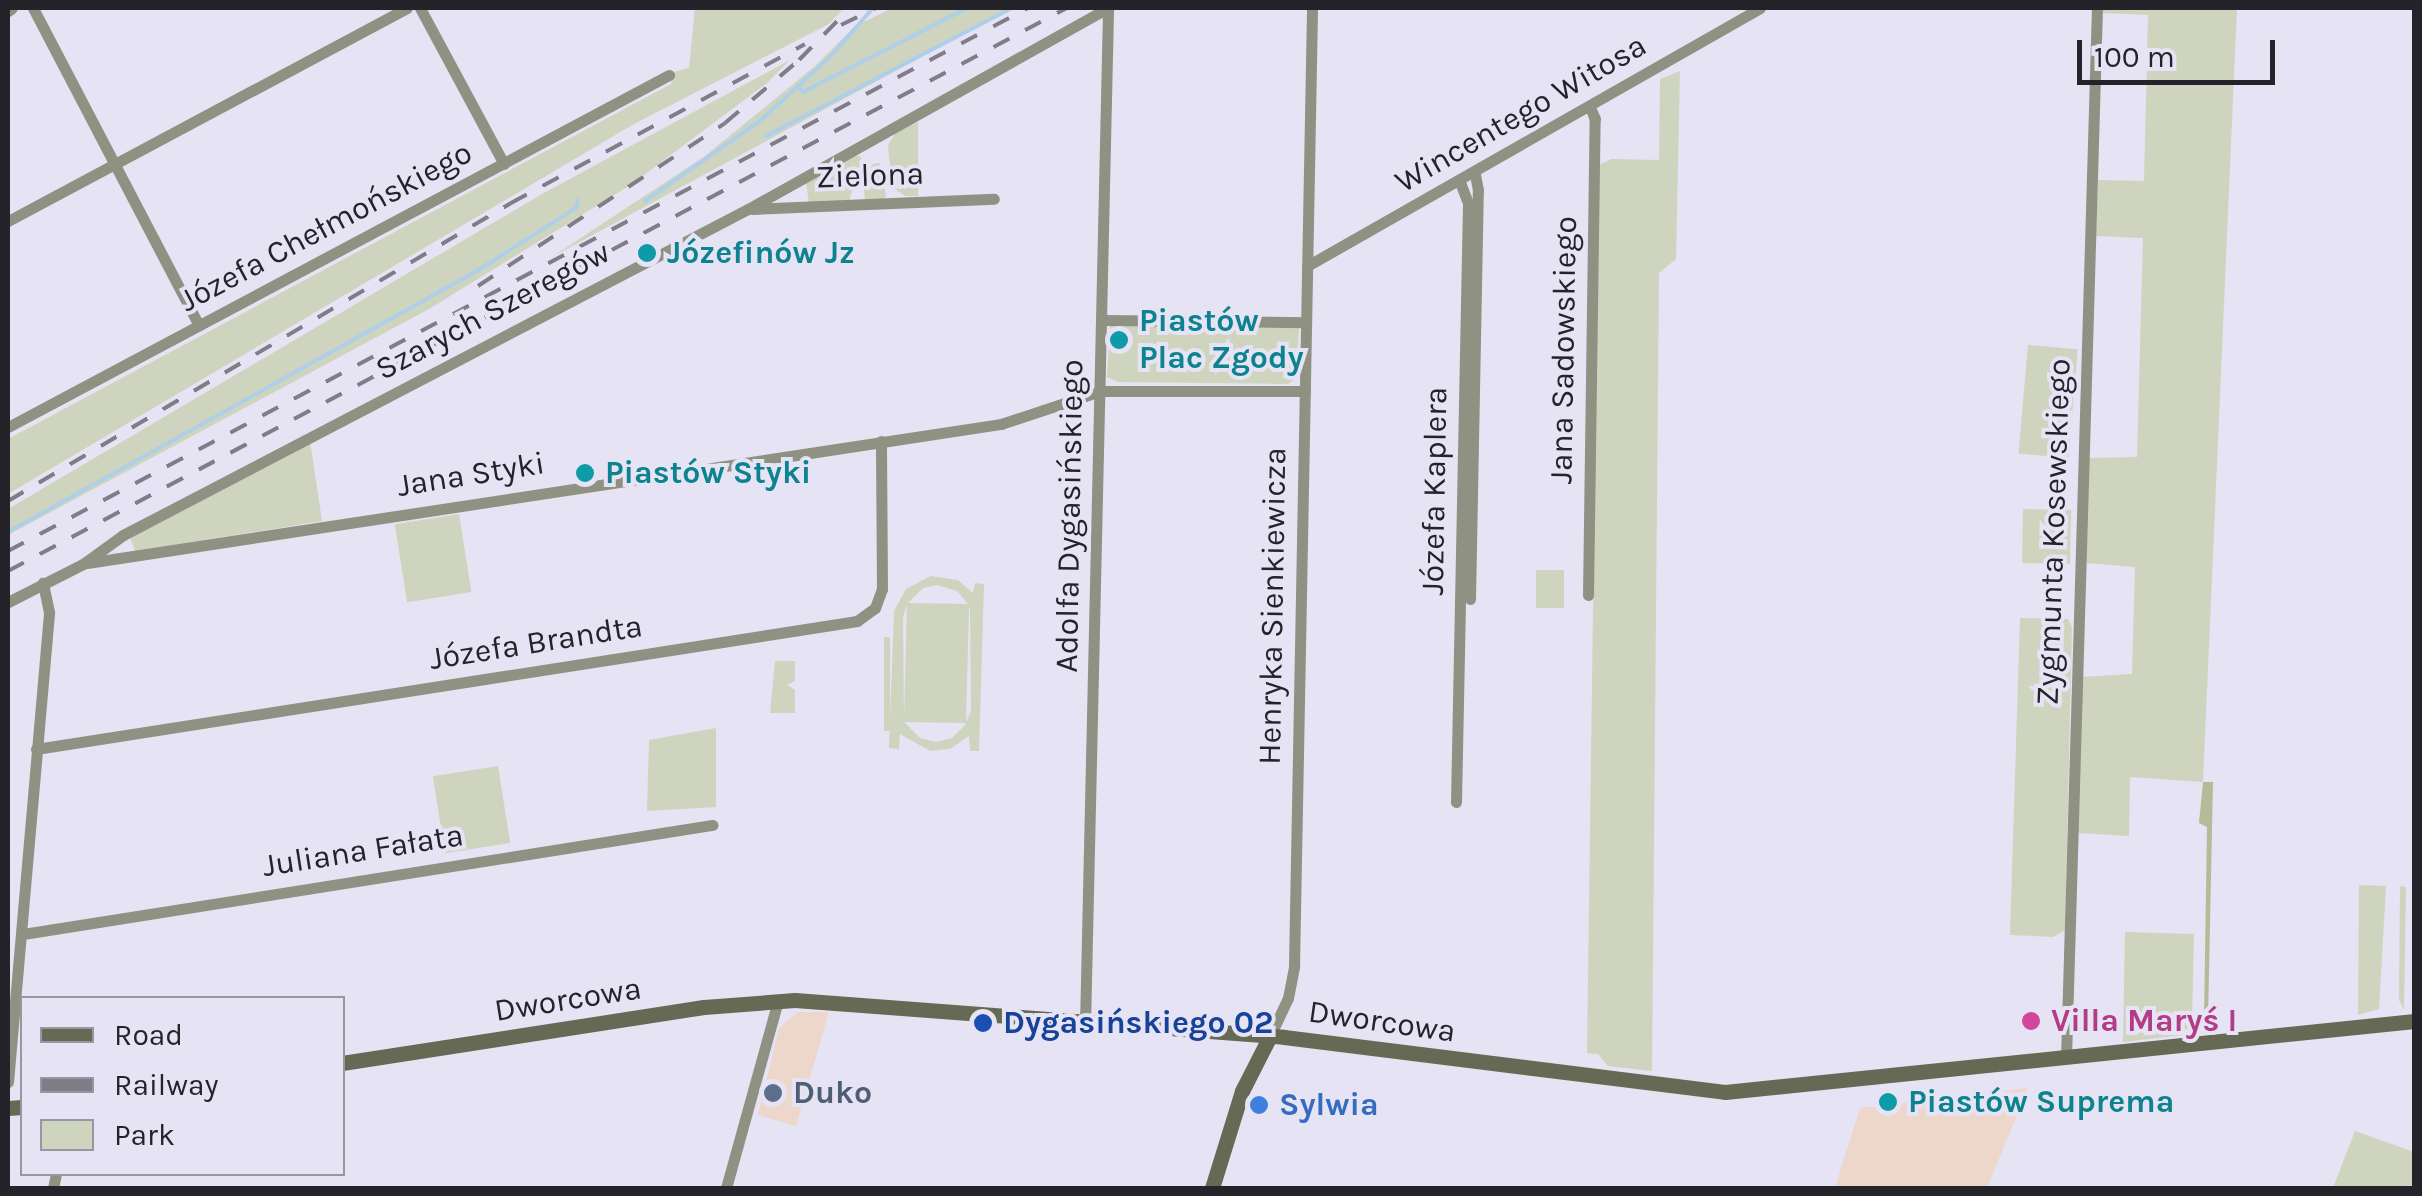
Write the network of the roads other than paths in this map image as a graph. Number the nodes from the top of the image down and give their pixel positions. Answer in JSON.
{"nodes":[{"id":1,"x":34,"y":8,"type":"edge"},
{"id":2,"x":407,"y":8,"type":"edge"},
{"id":3,"x":420,"y":8,"type":"edge"},
{"id":4,"x":1108,"y":8,"type":"edge"},
{"id":5,"x":1312,"y":8,"type":"edge"},
{"id":6,"x":1760,"y":8,"type":"edge"},
{"id":7,"x":2097,"y":8,"type":"edge"},
{"id":8,"x":669,"y":75,"type":"dead end"},
{"id":9,"x":1590,"y":107,"type":"junction"},
{"id":10,"x":504,"y":164,"type":"junction"},
{"id":11,"x":113,"y":165,"type":"junction"},
{"id":12,"x":1474,"y":174,"type":"junction"},
{"id":13,"x":1460,"y":182,"type":"junction"},
{"id":14,"x":994,"y":200,"type":"dead end"},
{"id":15,"x":748,"y":209,"type":"junction"},
{"id":16,"x":8,"y":220,"type":"edge"},
{"id":17,"x":1307,"y":266,"type":"junction"},
{"id":18,"x":1102,"y":320,"type":"junction"},
{"id":19,"x":1306,"y":322,"type":"junction"},
{"id":20,"x":199,"y":325,"type":"junction"},
{"id":21,"x":1100,"y":391,"type":"junction"},
{"id":22,"x":1304,"y":391,"type":"junction"},
{"id":23,"x":8,"y":427,"type":"edge"},
{"id":24,"x":881,"y":441,"type":"junction"},
{"id":25,"x":83,"y":564,"type":"junction"},
{"id":26,"x":43,"y":583,"type":"junction"},
{"id":27,"x":1588,"y":596,"type":"dead end"},
{"id":28,"x":1470,"y":599,"type":"dead end"},
{"id":29,"x":8,"y":602,"type":"edge"},
{"id":30,"x":36,"y":749,"type":"junction"},
{"id":31,"x":1456,"y":802,"type":"dead end"},
{"id":32,"x":712,"y":825,"type":"dead end"},
{"id":33,"x":22,"y":934,"type":"junction"},
{"id":34,"x":778,"y":1001,"type":"junction"},
{"id":35,"x":2414,"y":1021,"type":"edge"},
{"id":36,"x":1085,"y":1025,"type":"junction"},
{"id":37,"x":1270,"y":1036,"type":"junction"},
{"id":38,"x":2066,"y":1058,"type":"junction"},
{"id":39,"x":345,"y":1063,"type":"edge"},
{"id":40,"x":8,"y":1082,"type":"edge"},
{"id":41,"x":726,"y":1188,"type":"edge"},
{"id":42,"x":1212,"y":1188,"type":"edge"}],
"edges":[{"from":1,"to":11,"type":"street"},
{"from":2,"to":11,"type":"street"},
{"from":3,"to":10,"type":"street"},
{"from":4,"to":15,"type":"street","name":"Szarych Szeregów"},
{"from":4,"to":18,"type":"street","name":"Adolfa Dygasińskiego"},
{"from":5,"to":17,"type":"street","name":"Henryka Sienkiewicza"},
{"from":6,"to":9,"type":"street","name":"Wincentego Witosa"},
{"from":7,"to":38,"type":"street","name":"Zygmunta Kosewskiego"},
{"from":8,"to":10,"type":"street","name":"Józefa Chełmońskiego"},
{"from":9,"to":12,"type":"street","name":"Wincentego Witosa"},
{"from":9,"to":27,"type":"street","name":"Jana Sadowskiego"},
{"from":10,"to":20,"type":"street","name":"Józefa Chełmońskiego"},
{"from":11,"to":16,"type":"street"},
{"from":11,"to":20,"type":"street"},
{"from":12,"to":13,"type":"street","name":"Wincentego Witosa"},
{"from":12,"to":28,"type":"street","name":"Józefa Kaplera"},
{"from":13,"to":17,"type":"street","name":"Wincentego Witosa"},
{"from":13,"to":31,"type":"street","name":"Józefa Kaplera"},
{"from":14,"to":15,"type":"street","name":"Zielona"},
{"from":15,"to":25,"type":"street","name":"Szarych Szeregów"},
{"from":17,"to":19,"type":"street","name":"Henryka Sienkiewicza"},
{"from":18,"to":19,"type":"street"},
{"from":18,"to":21,"type":"street","name":"Adolfa Dygasińskiego"},
{"from":19,"to":22,"type":"street","name":"Henryka Sienkiewicza"},
{"from":20,"to":23,"type":"street","name":"Józefa Chełmońskiego"},
{"from":21,"to":22,"type":"street","name":"Jana Styki"},
{"from":21,"to":24,"type":"street","name":"Jana Styki"},
{"from":21,"to":36,"type":"street","name":"Adolfa Dygasińskiego"},
{"from":22,"to":37,"type":"street","name":"Henryka Sienkiewicza"},
{"from":24,"to":25,"type":"street","name":"Jana Styki"},
{"from":24,"to":30,"type":"street","name":"Józefa Brandta"},
{"from":25,"to":26,"type":"street","name":"Szarych Szeregów"},
{"from":26,"to":29,"type":"street","name":"Szarych Szeregów"},
{"from":26,"to":30,"type":"street"},
{"from":30,"to":33,"type":"street"},
{"from":32,"to":33,"type":"street","name":"Juliana Fałata"},
{"from":33,"to":40,"type":"street"},
{"from":34,"to":36,"type":"street","name":"Dworcowa"},
{"from":34,"to":39,"type":"street","name":"Dworcowa"},
{"from":34,"to":41,"type":"street"},
{"from":35,"to":38,"type":"street","name":"Dworcowa"},
{"from":36,"to":37,"type":"street","name":"Dworcowa"},
{"from":37,"to":38,"type":"street","name":"Dworcowa"},
{"from":37,"to":42,"type":"street","name":"Henryka Sienkiewicza"}]}
